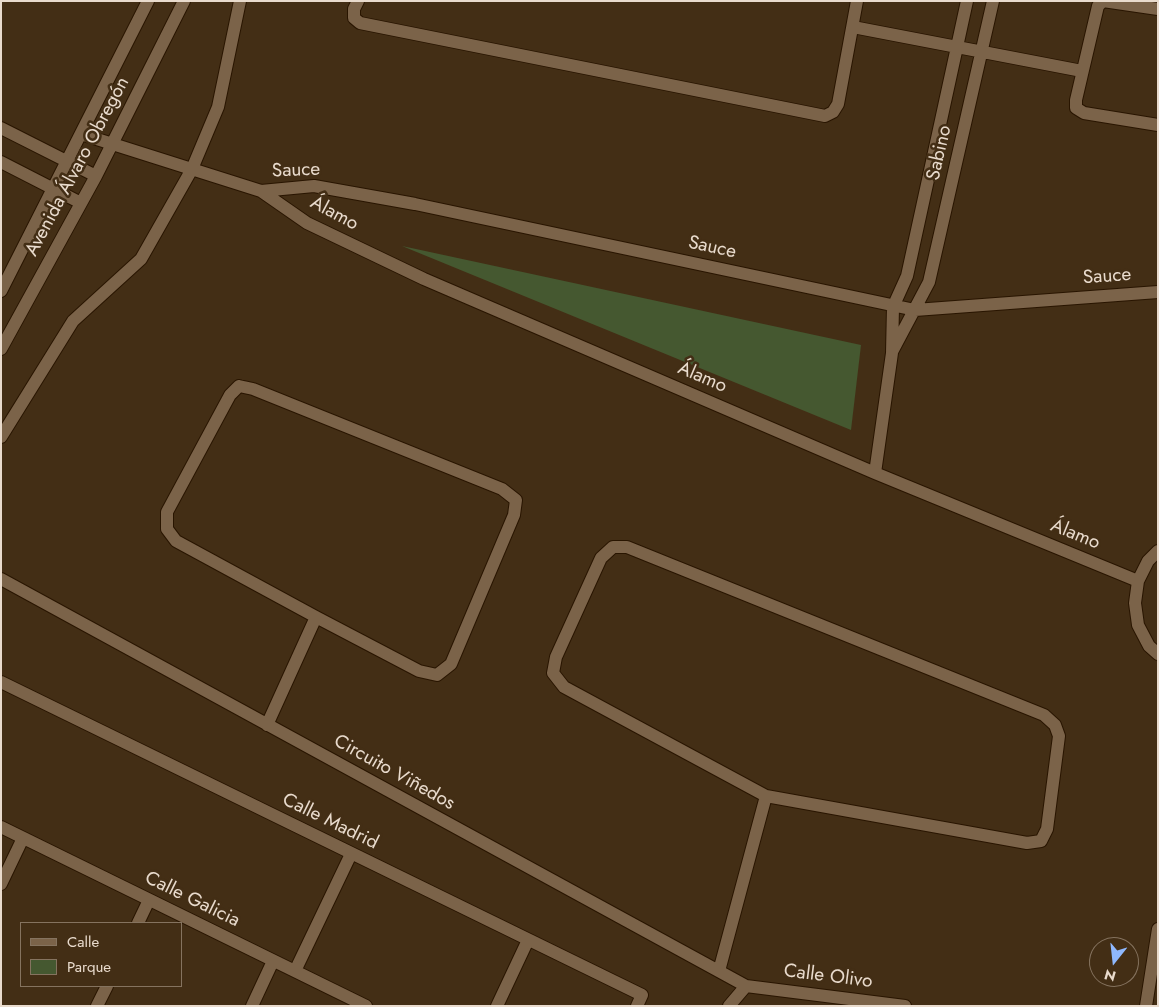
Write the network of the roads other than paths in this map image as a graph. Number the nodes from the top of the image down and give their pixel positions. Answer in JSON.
{"nodes":[{"id":1,"x":148,"y":1,"type":"edge"},
{"id":2,"x":184,"y":1,"type":"edge"},
{"id":3,"x":240,"y":1,"type":"edge"},
{"id":4,"x":358,"y":1,"type":"edge"},
{"id":5,"x":857,"y":1,"type":"edge"},
{"id":6,"x":967,"y":1,"type":"edge"},
{"id":7,"x":993,"y":1,"type":"edge"},
{"id":8,"x":1158,"y":9,"type":"edge"},
{"id":9,"x":853,"y":26,"type":"junction"},
{"id":10,"x":958,"y":48,"type":"junction"},
{"id":11,"x":983,"y":52,"type":"junction"},
{"id":12,"x":1082,"y":71,"type":"junction"},
{"id":13,"x":1158,"y":125,"type":"edge"},
{"id":14,"x":1,"y":128,"type":"edge"},
{"id":15,"x":80,"y":134,"type":"junction"},
{"id":16,"x":112,"y":145,"type":"junction"},
{"id":17,"x":67,"y":161,"type":"junction"},
{"id":18,"x":1,"y":162,"type":"edge"},
{"id":19,"x":192,"y":169,"type":"junction"},
{"id":20,"x":96,"y":176,"type":"junction"},
{"id":21,"x":52,"y":188,"type":"junction"},
{"id":22,"x":261,"y":191,"type":"junction"},
{"id":23,"x":81,"y":203,"type":"junction"},
{"id":24,"x":1,"y":291,"type":"edge"},
{"id":25,"x":1158,"y":292,"type":"edge"},
{"id":26,"x":893,"y":307,"type":"junction"},
{"id":27,"x":914,"y":310,"type":"junction"},
{"id":28,"x":2,"y":347,"type":"edge"},
{"id":29,"x":892,"y":353,"type":"junction"},
{"id":30,"x":1,"y":437,"type":"edge"},
{"id":31,"x":876,"y":473,"type":"junction"},
{"id":32,"x":1158,"y":551,"type":"edge"},
{"id":33,"x":1,"y":579,"type":"edge"},
{"id":34,"x":1138,"y":581,"type":"junction"},
{"id":35,"x":316,"y":617,"type":"junction"},
{"id":36,"x":1158,"y":654,"type":"edge"},
{"id":37,"x":1,"y":682,"type":"edge"},
{"id":38,"x":267,"y":724,"type":"junction"},
{"id":39,"x":766,"y":796,"type":"junction"},
{"id":40,"x":1,"y":827,"type":"edge"},
{"id":41,"x":23,"y":838,"type":"junction"},
{"id":42,"x":351,"y":854,"type":"junction"},
{"id":43,"x":1,"y":884,"type":"edge"},
{"id":44,"x":149,"y":900,"type":"junction"},
{"id":45,"x":138,"y":922,"type":"edge"},
{"id":46,"x":1158,"y":929,"type":"edge"},
{"id":47,"x":528,"y":940,"type":"junction"},
{"id":48,"x":273,"y":961,"type":"junction"},
{"id":49,"x":295,"y":971,"type":"junction"},
{"id":50,"x":720,"y":971,"type":"junction"},
{"id":51,"x":746,"y":986,"type":"junction"},
{"id":52,"x":106,"y":987,"type":"edge"},
{"id":53,"x":640,"y":1000,"type":"edge"},
{"id":54,"x":346,"y":1002,"type":"edge"},
{"id":55,"x":1150,"y":1005,"type":"edge"},
{"id":56,"x":97,"y":1006,"type":"edge"},
{"id":57,"x":252,"y":1006,"type":"edge"},
{"id":58,"x":366,"y":1006,"type":"edge"},
{"id":59,"x":496,"y":1006,"type":"edge"},
{"id":60,"x":729,"y":1006,"type":"edge"},
{"id":61,"x":905,"y":1006,"type":"edge"}],
"edges":[{"from":1,"to":15,"type":"street","name":"Avenida Álvaro Obregón"},
{"from":2,"to":16,"type":"street","name":"Avenida Álvaro Obregón"},
{"from":3,"to":19,"type":"street"},
{"from":4,"to":9,"type":"street"},
{"from":5,"to":9,"type":"street"},
{"from":6,"to":10,"type":"street","name":"Sabino"},
{"from":7,"to":11,"type":"street","name":"Sabino"},
{"from":8,"to":12,"type":"street"},
{"from":9,"to":10,"type":"street"},
{"from":10,"to":11,"type":"street"},
{"from":10,"to":26,"type":"street","name":"Sabino"},
{"from":11,"to":12,"type":"street"},
{"from":11,"to":27,"type":"street","name":"Sabino"},
{"from":12,"to":13,"type":"street"},
{"from":14,"to":17,"type":"street"},
{"from":15,"to":16,"type":"street"},
{"from":15,"to":17,"type":"street","name":"Avenida Álvaro Obregón"},
{"from":16,"to":19,"type":"street"},
{"from":16,"to":20,"type":"street","name":"Avenida Álvaro Obregón"},
{"from":17,"to":20,"type":"street"},
{"from":17,"to":21,"type":"street","name":"Avenida Álvaro Obregón"},
{"from":18,"to":21,"type":"street"},
{"from":19,"to":22,"type":"street"},
{"from":19,"to":30,"type":"street"},
{"from":20,"to":23,"type":"street","name":"Avenida Álvaro Obregón"},
{"from":21,"to":23,"type":"street"},
{"from":21,"to":24,"type":"street","name":"Avenida Álvaro Obregón"},
{"from":22,"to":26,"type":"street","name":"Sauce"},
{"from":22,"to":31,"type":"street","name":"Álamo"},
{"from":23,"to":28,"type":"street","name":"Avenida Álvaro Obregón"},
{"from":25,"to":27,"type":"street","name":"Sauce"},
{"from":26,"to":27,"type":"street","name":"Sauce"},
{"from":26,"to":29,"type":"street"},
{"from":27,"to":29,"type":"street","name":"Sabino"},
{"from":29,"to":31,"type":"street"},
{"from":31,"to":34,"type":"street","name":"Álamo"},
{"from":32,"to":34,"type":"street"},
{"from":33,"to":38,"type":"street","name":"Circuito Viñedos"},
{"from":34,"to":36,"type":"street"},
{"from":35,"to":35,"type":"street"},
{"from":35,"to":38,"type":"street"},
{"from":37,"to":42,"type":"street","name":"Calle Madrid"},
{"from":38,"to":50,"type":"street","name":"Circuito Viñedos"},
{"from":39,"to":39,"type":"street"},
{"from":39,"to":50,"type":"street"},
{"from":40,"to":41,"type":"street","name":"Calle Galicia"},
{"from":41,"to":43,"type":"street"},
{"from":41,"to":44,"type":"street","name":"Calle Galicia"},
{"from":42,"to":47,"type":"street","name":"Calle Madrid"},
{"from":42,"to":49,"type":"street"},
{"from":44,"to":45,"type":"street"},
{"from":44,"to":48,"type":"street","name":"Calle Galicia"},
{"from":46,"to":55,"type":"street"},
{"from":47,"to":53,"type":"street","name":"Calle Madrid"},
{"from":47,"to":59,"type":"street"},
{"from":48,"to":49,"type":"street","name":"Calle Galicia"},
{"from":48,"to":57,"type":"street"},
{"from":49,"to":54,"type":"street","name":"Calle Galicia"},
{"from":50,"to":51,"type":"street","name":"Circuito Viñedos"},
{"from":51,"to":60,"type":"street"},
{"from":51,"to":61,"type":"street","name":"Calle Olivo"},
{"from":52,"to":56,"type":"street"},
{"from":54,"to":58,"type":"street","name":"Calle Galicia"}]}
